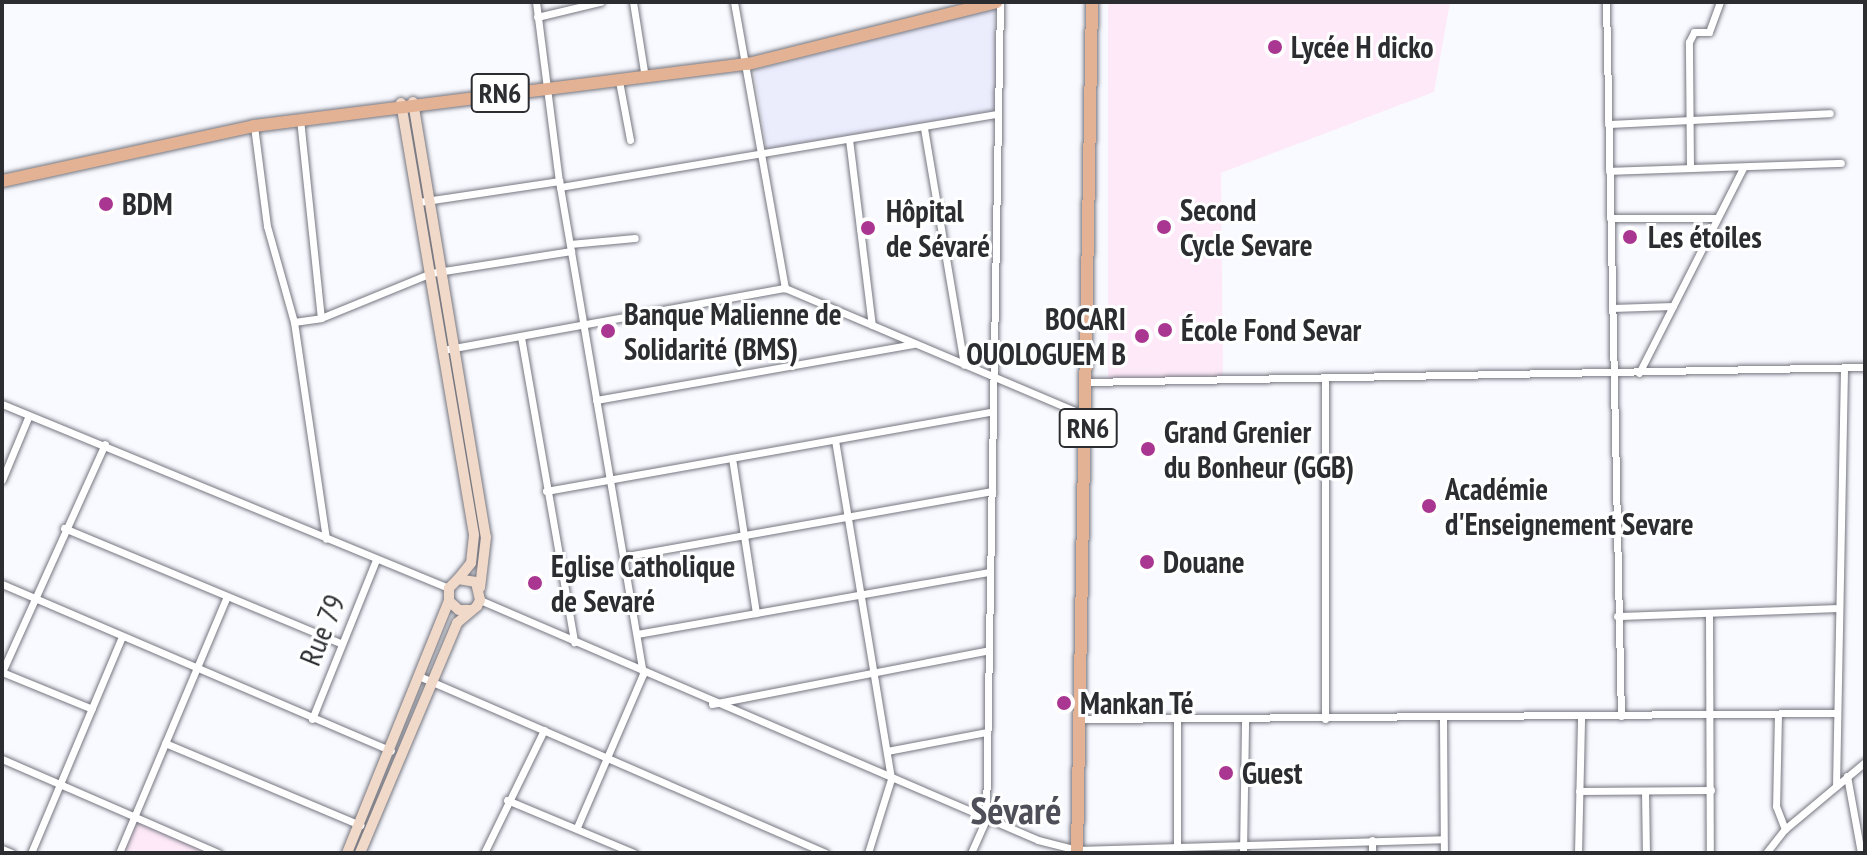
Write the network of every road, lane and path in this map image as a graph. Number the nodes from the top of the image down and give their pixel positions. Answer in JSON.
{"nodes":[{"id":1,"x":536,"y":2,"type":"edge"},
{"id":2,"x":600,"y":2,"type":"edge"},
{"id":3,"x":633,"y":2,"type":"edge"},
{"id":4,"x":734,"y":2,"type":"edge"},
{"id":5,"x":998,"y":2,"type":"edge"},
{"id":6,"x":1092,"y":2,"type":"edge"},
{"id":7,"x":1606,"y":2,"type":"edge"},
{"id":8,"x":1720,"y":2,"type":"edge"},
{"id":9,"x":537,"y":17,"type":"junction"},
{"id":10,"x":748,"y":64,"type":"junction"},
{"id":11,"x":645,"y":78,"type":"junction"},
{"id":12,"x":619,"y":81,"type":"junction"},
{"id":13,"x":546,"y":88,"type":"junction"},
{"id":14,"x":407,"y":102,"type":"junction"},
{"id":15,"x":1830,"y":113,"type":"dead end"},
{"id":16,"x":998,"y":114,"type":"junction"},
{"id":17,"x":300,"y":119,"type":"junction"},
{"id":18,"x":1690,"y":122,"type":"junction"},
{"id":19,"x":1608,"y":124,"type":"junction"},
{"id":20,"x":254,"y":126,"type":"junction"},
{"id":21,"x":924,"y":128,"type":"junction"},
{"id":22,"x":849,"y":139,"type":"junction"},
{"id":23,"x":630,"y":140,"type":"dead end"},
{"id":24,"x":763,"y":153,"type":"junction"},
{"id":25,"x":1841,"y":163,"type":"dead end"},
{"id":26,"x":1690,"y":168,"type":"junction"},
{"id":27,"x":1743,"y":168,"type":"junction"},
{"id":28,"x":1609,"y":171,"type":"junction"},
{"id":29,"x":2,"y":181,"type":"edge"},
{"id":30,"x":560,"y":184,"type":"junction"},
{"id":31,"x":424,"y":201,"type":"junction"},
{"id":32,"x":1610,"y":218,"type":"junction"},
{"id":33,"x":1715,"y":218,"type":"junction"},
{"id":34,"x":635,"y":238,"type":"dead end"},
{"id":35,"x":571,"y":248,"type":"junction"},
{"id":36,"x":435,"y":272,"type":"junction"},
{"id":37,"x":785,"y":288,"type":"junction"},
{"id":38,"x":1673,"y":306,"type":"junction"},
{"id":39,"x":1612,"y":308,"type":"junction"},
{"id":40,"x":321,"y":318,"type":"junction"},
{"id":41,"x":294,"y":322,"type":"junction"},
{"id":42,"x":872,"y":325,"type":"junction"},
{"id":43,"x":585,"y":326,"type":"junction"},
{"id":44,"x":521,"y":337,"type":"junction"},
{"id":45,"x":913,"y":344,"type":"junction"},
{"id":46,"x":448,"y":349,"type":"junction"},
{"id":47,"x":964,"y":365,"type":"junction"},
{"id":48,"x":1844,"y":367,"type":"junction"},
{"id":49,"x":1865,"y":367,"type":"edge"},
{"id":50,"x":1639,"y":373,"type":"junction"},
{"id":51,"x":1612,"y":375,"type":"junction"},
{"id":52,"x":994,"y":380,"type":"junction"},
{"id":53,"x":1325,"y":380,"type":"junction"},
{"id":54,"x":1087,"y":382,"type":"junction"},
{"id":55,"x":596,"y":400,"type":"junction"},
{"id":56,"x":2,"y":404,"type":"edge"},
{"id":57,"x":993,"y":411,"type":"junction"},
{"id":58,"x":29,"y":415,"type":"junction"},
{"id":59,"x":1088,"y":417,"type":"junction"},
{"id":60,"x":835,"y":440,"type":"junction"},
{"id":61,"x":105,"y":444,"type":"junction"},
{"id":62,"x":732,"y":458,"type":"junction"},
{"id":63,"x":2,"y":480,"type":"edge"},
{"id":64,"x":614,"y":480,"type":"junction"},
{"id":65,"x":546,"y":491,"type":"junction"},
{"id":66,"x":992,"y":491,"type":"junction"},
{"id":67,"x":848,"y":516,"type":"junction"},
{"id":68,"x":64,"y":528,"type":"junction"},
{"id":69,"x":744,"y":534,"type":"junction"},
{"id":70,"x":326,"y":539,"type":"junction"},
{"id":71,"x":627,"y":556,"type":"junction"},
{"id":72,"x":376,"y":560,"type":"junction"},
{"id":73,"x":990,"y":572,"type":"junction"},
{"id":74,"x":458,"y":579,"type":"junction"},
{"id":75,"x":2,"y":584,"type":"edge"},
{"id":76,"x":449,"y":588,"type":"junction"},
{"id":77,"x":480,"y":588,"type":"junction"},
{"id":78,"x":861,"y":595,"type":"junction"},
{"id":79,"x":34,"y":598,"type":"junction"},
{"id":80,"x":226,"y":599,"type":"junction"},
{"id":81,"x":480,"y":600,"type":"junction"},
{"id":82,"x":449,"y":601,"type":"junction"},
{"id":83,"x":1835,"y":608,"type":"junction"},
{"id":84,"x":471,"y":610,"type":"junction"},
{"id":85,"x":756,"y":613,"type":"junction"},
{"id":86,"x":1709,"y":613,"type":"junction"},
{"id":87,"x":1617,"y":616,"type":"junction"},
{"id":88,"x":637,"y":634,"type":"junction"},
{"id":89,"x":122,"y":636,"type":"junction"},
{"id":90,"x":574,"y":642,"type":"junction"},
{"id":91,"x":342,"y":644,"type":"junction"},
{"id":92,"x":989,"y":650,"type":"junction"},
{"id":93,"x":196,"y":670,"type":"junction"},
{"id":94,"x":2,"y":672,"type":"edge"},
{"id":95,"x":874,"y":673,"type":"junction"},
{"id":96,"x":643,"y":674,"type":"junction"},
{"id":97,"x":426,"y":679,"type":"junction"},
{"id":98,"x":712,"y":704,"type":"junction"},
{"id":99,"x":92,"y":709,"type":"junction"},
{"id":100,"x":1837,"y":713,"type":"junction"},
{"id":101,"x":1778,"y":714,"type":"junction"},
{"id":102,"x":1711,"y":715,"type":"junction"},
{"id":103,"x":1621,"y":716,"type":"junction"},
{"id":104,"x":1581,"y":718,"type":"junction"},
{"id":105,"x":312,"y":719,"type":"junction"},
{"id":106,"x":1080,"y":719,"type":"junction"},
{"id":107,"x":1177,"y":719,"type":"junction"},
{"id":108,"x":1245,"y":719,"type":"junction"},
{"id":109,"x":1325,"y":719,"type":"junction"},
{"id":110,"x":1443,"y":720,"type":"junction"},
{"id":111,"x":544,"y":730,"type":"junction"},
{"id":112,"x":987,"y":732,"type":"junction"},
{"id":113,"x":165,"y":743,"type":"junction"},
{"id":114,"x":887,"y":751,"type":"junction"},
{"id":115,"x":395,"y":752,"type":"junction"},
{"id":116,"x":606,"y":758,"type":"junction"},
{"id":117,"x":2,"y":759,"type":"edge"},
{"id":118,"x":1865,"y":762,"type":"edge"},
{"id":119,"x":1847,"y":776,"type":"junction"},
{"id":120,"x":891,"y":779,"type":"junction"},
{"id":121,"x":60,"y":784,"type":"junction"},
{"id":122,"x":1836,"y":786,"type":"junction"},
{"id":123,"x":1711,"y":790,"type":"junction"},
{"id":124,"x":1579,"y":791,"type":"junction"},
{"id":125,"x":1645,"y":791,"type":"junction"},
{"id":126,"x":507,"y":800,"type":"junction"},
{"id":127,"x":134,"y":818,"type":"junction"},
{"id":128,"x":986,"y":819,"type":"junction"},
{"id":129,"x":359,"y":825,"type":"junction"},
{"id":130,"x":577,"y":827,"type":"junction"},
{"id":131,"x":1785,"y":829,"type":"junction"},
{"id":132,"x":370,"y":830,"type":"junction"},
{"id":133,"x":1443,"y":839,"type":"junction"},
{"id":134,"x":1372,"y":840,"type":"junction"},
{"id":135,"x":1308,"y":841,"type":"junction"},
{"id":136,"x":1243,"y":842,"type":"junction"},
{"id":137,"x":1177,"y":843,"type":"junction"},
{"id":138,"x":2,"y":849,"type":"edge"},
{"id":139,"x":1077,"y":851,"type":"edge"},
{"id":140,"x":12,"y":853,"type":"edge"},
{"id":141,"x":31,"y":853,"type":"edge"},
{"id":142,"x":119,"y":853,"type":"edge"},
{"id":143,"x":218,"y":853,"type":"edge"},
{"id":144,"x":347,"y":853,"type":"edge"},
{"id":145,"x":360,"y":853,"type":"edge"},
{"id":146,"x":484,"y":853,"type":"edge"},
{"id":147,"x":634,"y":853,"type":"edge"},
{"id":148,"x":825,"y":853,"type":"edge"},
{"id":149,"x":868,"y":853,"type":"edge"},
{"id":150,"x":971,"y":853,"type":"edge"},
{"id":151,"x":1177,"y":853,"type":"edge"},
{"id":152,"x":1243,"y":853,"type":"edge"},
{"id":153,"x":1308,"y":853,"type":"edge"},
{"id":154,"x":1372,"y":853,"type":"edge"},
{"id":155,"x":1444,"y":853,"type":"edge"},
{"id":156,"x":1578,"y":853,"type":"edge"},
{"id":157,"x":1646,"y":853,"type":"edge"},
{"id":158,"x":1710,"y":853,"type":"edge"},
{"id":159,"x":1766,"y":853,"type":"edge"},
{"id":160,"x":1861,"y":853,"type":"edge"}],
"edges":[{"from":1,"to":9,"type":"street"},
{"from":2,"to":9,"type":"street"},
{"from":3,"to":11,"type":"street"},
{"from":4,"to":10,"type":"street"},
{"from":5,"to":10,"type":"main road","number":"RN6"},
{"from":5,"to":16,"type":"street"},
{"from":6,"to":54,"type":"main road","number":"RN6"},
{"from":7,"to":19,"type":"street"},
{"from":8,"to":18,"type":"street"},
{"from":9,"to":13,"type":"street"},
{"from":10,"to":11,"type":"main road","number":"RN6"},
{"from":10,"to":24,"type":"street"},
{"from":11,"to":12,"type":"main road","number":"RN6"},
{"from":12,"to":13,"type":"main road","number":"RN6"},
{"from":12,"to":23,"type":"street"},
{"from":13,"to":14,"type":"main road","number":"RN6"},
{"from":13,"to":30,"type":"street"},
{"from":14,"to":17,"type":"main road","number":"RN6"},
{"from":14,"to":31,"type":"street"},
{"from":15,"to":18,"type":"street"},
{"from":16,"to":21,"type":"street"},
{"from":16,"to":52,"type":"street"},
{"from":17,"to":20,"type":"main road","number":"RN6"},
{"from":17,"to":40,"type":"street"},
{"from":18,"to":19,"type":"street"},
{"from":18,"to":26,"type":"street"},
{"from":19,"to":28,"type":"street"},
{"from":20,"to":29,"type":"main road","number":"RN6"},
{"from":20,"to":41,"type":"street"},
{"from":21,"to":22,"type":"street"},
{"from":21,"to":47,"type":"street"},
{"from":22,"to":24,"type":"street"},
{"from":22,"to":42,"type":"street"},
{"from":24,"to":30,"type":"street"},
{"from":24,"to":37,"type":"street"},
{"from":25,"to":27,"type":"street"},
{"from":26,"to":27,"type":"street"},
{"from":26,"to":28,"type":"street"},
{"from":27,"to":33,"type":"street"},
{"from":28,"to":32,"type":"street"},
{"from":30,"to":31,"type":"street"},
{"from":30,"to":35,"type":"street"},
{"from":31,"to":36,"type":"street"},
{"from":32,"to":33,"type":"street"},
{"from":32,"to":39,"type":"street"},
{"from":33,"to":38,"type":"street"},
{"from":34,"to":35,"type":"street"},
{"from":35,"to":36,"type":"street"},
{"from":35,"to":43,"type":"street"},
{"from":36,"to":40,"type":"street"},
{"from":36,"to":46,"type":"street"},
{"from":37,"to":42,"type":"street"},
{"from":37,"to":43,"type":"street"},
{"from":38,"to":39,"type":"street"},
{"from":38,"to":50,"type":"street"},
{"from":39,"to":51,"type":"street"},
{"from":40,"to":41,"type":"street"},
{"from":41,"to":70,"type":"street"},
{"from":42,"to":45,"type":"street"},
{"from":43,"to":44,"type":"street"},
{"from":43,"to":55,"type":"street"},
{"from":44,"to":46,"type":"street"},
{"from":44,"to":65,"type":"street"},
{"from":45,"to":47,"type":"street"},
{"from":45,"to":55,"type":"street"},
{"from":46,"to":74,"type":"street"},
{"from":46,"to":77,"type":"street"},
{"from":47,"to":52,"type":"street"},
{"from":48,"to":49,"type":"street"},
{"from":48,"to":50,"type":"street"},
{"from":48,"to":83,"type":"street"},
{"from":50,"to":51,"type":"street"},
{"from":51,"to":53,"type":"street"},
{"from":51,"to":87,"type":"street"},
{"from":52,"to":57,"type":"street"},
{"from":52,"to":59,"type":"street"},
{"from":53,"to":54,"type":"street"},
{"from":53,"to":109,"type":"street"},
{"from":54,"to":59,"type":"main road","number":"RN6"},
{"from":55,"to":64,"type":"street"},
{"from":56,"to":58,"type":"street"},
{"from":57,"to":60,"type":"street"},
{"from":57,"to":66,"type":"street"},
{"from":58,"to":61,"type":"street"},
{"from":58,"to":63,"type":"street"},
{"from":59,"to":106,"type":"main road","number":"RN6"},
{"from":60,"to":62,"type":"street"},
{"from":60,"to":67,"type":"street"},
{"from":61,"to":68,"type":"street"},
{"from":61,"to":70,"type":"street"},
{"from":62,"to":64,"type":"street"},
{"from":62,"to":69,"type":"street"},
{"from":64,"to":65,"type":"street"},
{"from":64,"to":71,"type":"street"},
{"from":65,"to":90,"type":"street"},
{"from":66,"to":67,"type":"street"},
{"from":66,"to":73,"type":"street"},
{"from":67,"to":69,"type":"street"},
{"from":67,"to":78,"type":"street"},
{"from":68,"to":79,"type":"street"},
{"from":68,"to":80,"type":"street"},
{"from":69,"to":71,"type":"street"},
{"from":69,"to":85,"type":"street"},
{"from":70,"to":72,"type":"street"},
{"from":71,"to":88,"type":"street"},
{"from":72,"to":76,"type":"street"},
{"from":72,"to":91,"type":"street","name":"Rue 79"},
{"from":73,"to":78,"type":"street"},
{"from":73,"to":92,"type":"street"},
{"from":74,"to":76,"type":"street"},
{"from":74,"to":77,"type":"street"},
{"from":75,"to":79,"type":"street"},
{"from":76,"to":82,"type":"street"},
{"from":77,"to":81,"type":"street"},
{"from":78,"to":85,"type":"street"},
{"from":78,"to":95,"type":"street"},
{"from":79,"to":89,"type":"street"},
{"from":79,"to":94,"type":"street"},
{"from":80,"to":91,"type":"street"},
{"from":80,"to":93,"type":"street"},
{"from":81,"to":84,"type":"street"},
{"from":81,"to":90,"type":"street"},
{"from":82,"to":84,"type":"street"},
{"from":82,"to":97,"type":"street"},
{"from":83,"to":86,"type":"street"},
{"from":83,"to":100,"type":"street"},
{"from":84,"to":97,"type":"street"},
{"from":85,"to":88,"type":"street"},
{"from":86,"to":87,"type":"street"},
{"from":86,"to":102,"type":"street"},
{"from":87,"to":103,"type":"street"},
{"from":88,"to":96,"type":"street"},
{"from":89,"to":93,"type":"street"},
{"from":89,"to":99,"type":"street"},
{"from":90,"to":96,"type":"street"},
{"from":91,"to":105,"type":"street","name":"Rue 79"},
{"from":92,"to":95,"type":"street"},
{"from":92,"to":112,"type":"street"},
{"from":93,"to":105,"type":"street"},
{"from":93,"to":113,"type":"street"},
{"from":94,"to":99,"type":"street"},
{"from":95,"to":98,"type":"street"},
{"from":95,"to":114,"type":"street"},
{"from":96,"to":98,"type":"street"},
{"from":96,"to":116,"type":"street"},
{"from":97,"to":111,"type":"street"},
{"from":97,"to":115,"type":"street"},
{"from":98,"to":120,"type":"street"},
{"from":99,"to":121,"type":"street"},
{"from":100,"to":101,"type":"street"},
{"from":100,"to":122,"type":"street"},
{"from":101,"to":102,"type":"street"},
{"from":101,"to":131,"type":"street"},
{"from":102,"to":103,"type":"street"},
{"from":102,"to":123,"type":"street"},
{"from":103,"to":104,"type":"street"},
{"from":104,"to":110,"type":"street"},
{"from":104,"to":124,"type":"street"},
{"from":105,"to":115,"type":"street"},
{"from":106,"to":107,"type":"street"},
{"from":106,"to":139,"type":"main road","number":"RN6"},
{"from":107,"to":108,"type":"street"},
{"from":107,"to":137,"type":"street"},
{"from":108,"to":109,"type":"street"},
{"from":108,"to":136,"type":"street"},
{"from":109,"to":110,"type":"street"},
{"from":110,"to":133,"type":"street"},
{"from":111,"to":116,"type":"street"},
{"from":111,"to":126,"type":"street"},
{"from":112,"to":114,"type":"street"},
{"from":112,"to":128,"type":"street"},
{"from":113,"to":127,"type":"street"},
{"from":113,"to":129,"type":"street"},
{"from":114,"to":120,"type":"street"},
{"from":115,"to":129,"type":"street"},
{"from":115,"to":132,"type":"street"},
{"from":116,"to":130,"type":"street"},
{"from":116,"to":148,"type":"street"},
{"from":117,"to":121,"type":"street"},
{"from":118,"to":119,"type":"street"},
{"from":119,"to":122,"type":"street"},
{"from":119,"to":160,"type":"street"},
{"from":120,"to":128,"type":"street"},
{"from":120,"to":149,"type":"street"},
{"from":121,"to":127,"type":"street"},
{"from":121,"to":141,"type":"street"},
{"from":122,"to":131,"type":"street"},
{"from":123,"to":125,"type":"street"},
{"from":123,"to":158,"type":"street"},
{"from":124,"to":125,"type":"street"},
{"from":124,"to":156,"type":"street"},
{"from":125,"to":157,"type":"street"},
{"from":126,"to":130,"type":"street"},
{"from":126,"to":146,"type":"street"},
{"from":127,"to":142,"type":"street"},
{"from":127,"to":143,"type":"street"},
{"from":128,"to":139,"type":"street"},
{"from":128,"to":150,"type":"street"},
{"from":129,"to":132,"type":"street"},
{"from":129,"to":144,"type":"street"},
{"from":130,"to":147,"type":"street"},
{"from":131,"to":159,"type":"street"},
{"from":132,"to":145,"type":"street"},
{"from":133,"to":134,"type":"street"},
{"from":133,"to":155,"type":"street"},
{"from":134,"to":135,"type":"street"},
{"from":134,"to":154,"type":"street"},
{"from":135,"to":136,"type":"street"},
{"from":135,"to":153,"type":"street"},
{"from":136,"to":137,"type":"street"},
{"from":136,"to":152,"type":"street"},
{"from":137,"to":139,"type":"street"},
{"from":137,"to":151,"type":"street"},
{"from":138,"to":140,"type":"street"}]}
